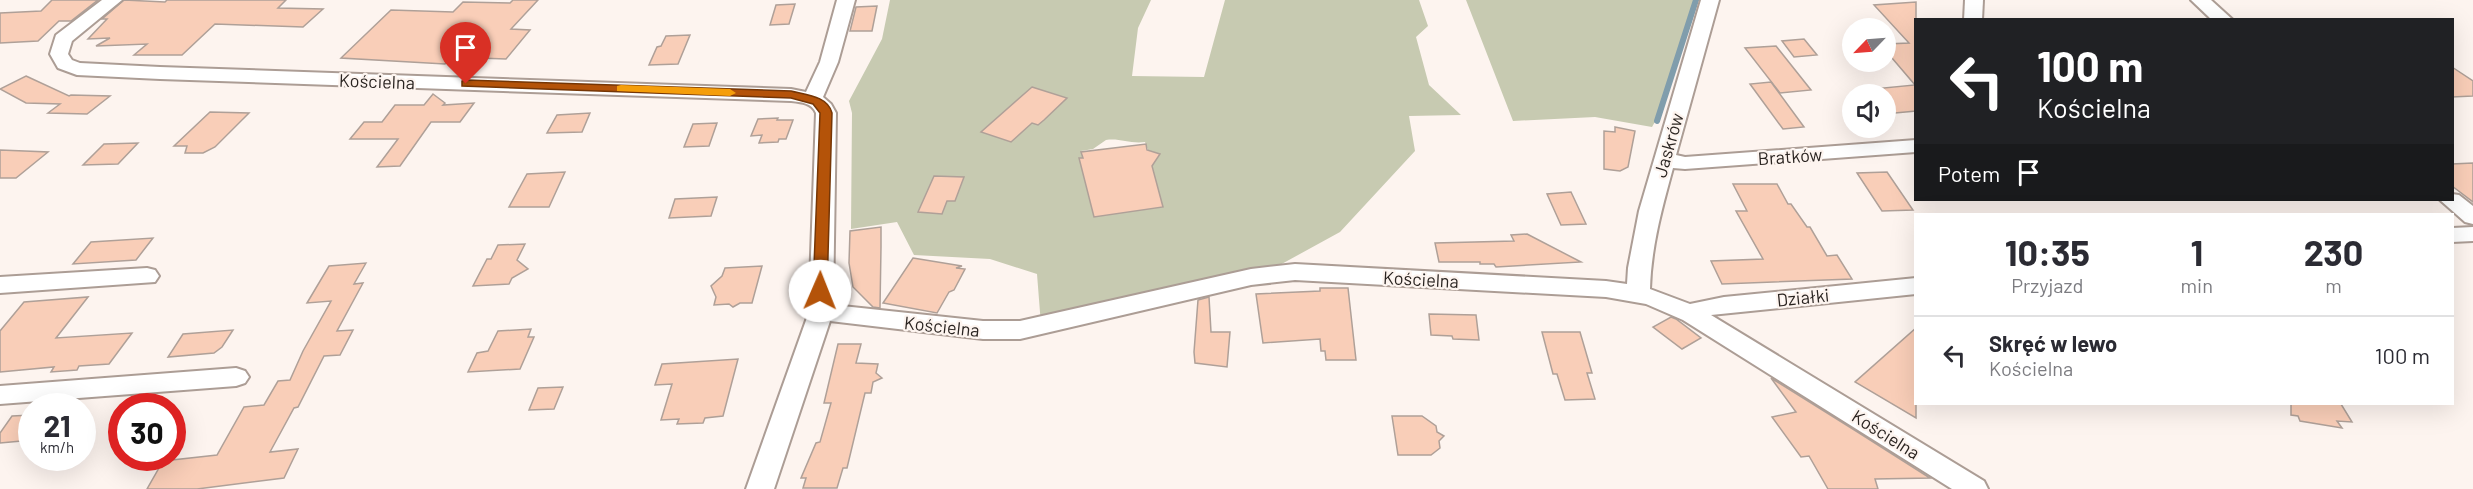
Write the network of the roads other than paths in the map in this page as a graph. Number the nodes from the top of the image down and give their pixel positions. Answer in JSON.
{"nodes":[{"id":1,"x":112,"y":0,"type":"edge"},
{"id":2,"x":846,"y":0,"type":"edge"},
{"id":3,"x":1710,"y":0,"type":"edge"},
{"id":4,"x":1974,"y":0,"type":"edge"},
{"id":5,"x":2200,"y":0,"type":"edge"},
{"id":6,"x":1973,"y":18,"type":"edge"},
{"id":7,"x":2222,"y":18,"type":"edge"},
{"id":8,"x":812,"y":99,"type":"junction"},
{"id":9,"x":1914,"y":146,"type":"edge"},
{"id":10,"x":1664,"y":160,"type":"junction"},
{"id":11,"x":2452,"y":201,"type":"edge"},
{"id":12,"x":2473,"y":217,"type":"edge"},
{"id":13,"x":2473,"y":234,"type":"edge"},
{"id":14,"x":2454,"y":236,"type":"edge"},
{"id":15,"x":147,"y":276,"type":"dead end"},
{"id":16,"x":0,"y":285,"type":"edge"},
{"id":17,"x":1914,"y":286,"type":"edge"},
{"id":18,"x":1638,"y":293,"type":"junction"},
{"id":19,"x":821,"y":312,"type":"junction"},
{"id":20,"x":1691,"y":314,"type":"junction"},
{"id":21,"x":236,"y":376,"type":"dead end"},
{"id":22,"x":0,"y":395,"type":"edge"},
{"id":23,"x":760,"y":489,"type":"edge"},
{"id":24,"x":1974,"y":489,"type":"edge"}],
"edges":[{"from":1,"to":8,"type":"street","name":"Kościelna"},
{"from":2,"to":8,"type":"street"},
{"from":3,"to":10,"type":"street","name":"Jaskrów"},
{"from":4,"to":6,"type":"street"},
{"from":5,"to":7,"type":"street"},
{"from":8,"to":19,"type":"street"},
{"from":9,"to":10,"type":"street","name":"Bratków"},
{"from":10,"to":18,"type":"street","name":"Jaskrów"},
{"from":11,"to":12,"type":"street"},
{"from":13,"to":14,"type":"street"},
{"from":15,"to":16,"type":"street"},
{"from":17,"to":20,"type":"street","name":"Działki"},
{"from":18,"to":19,"type":"street","name":"Kościelna"},
{"from":18,"to":20,"type":"street","name":"Kościelna"},
{"from":19,"to":23,"type":"street"},
{"from":20,"to":24,"type":"street","name":"Kościelna"},
{"from":21,"to":22,"type":"street"}]}
